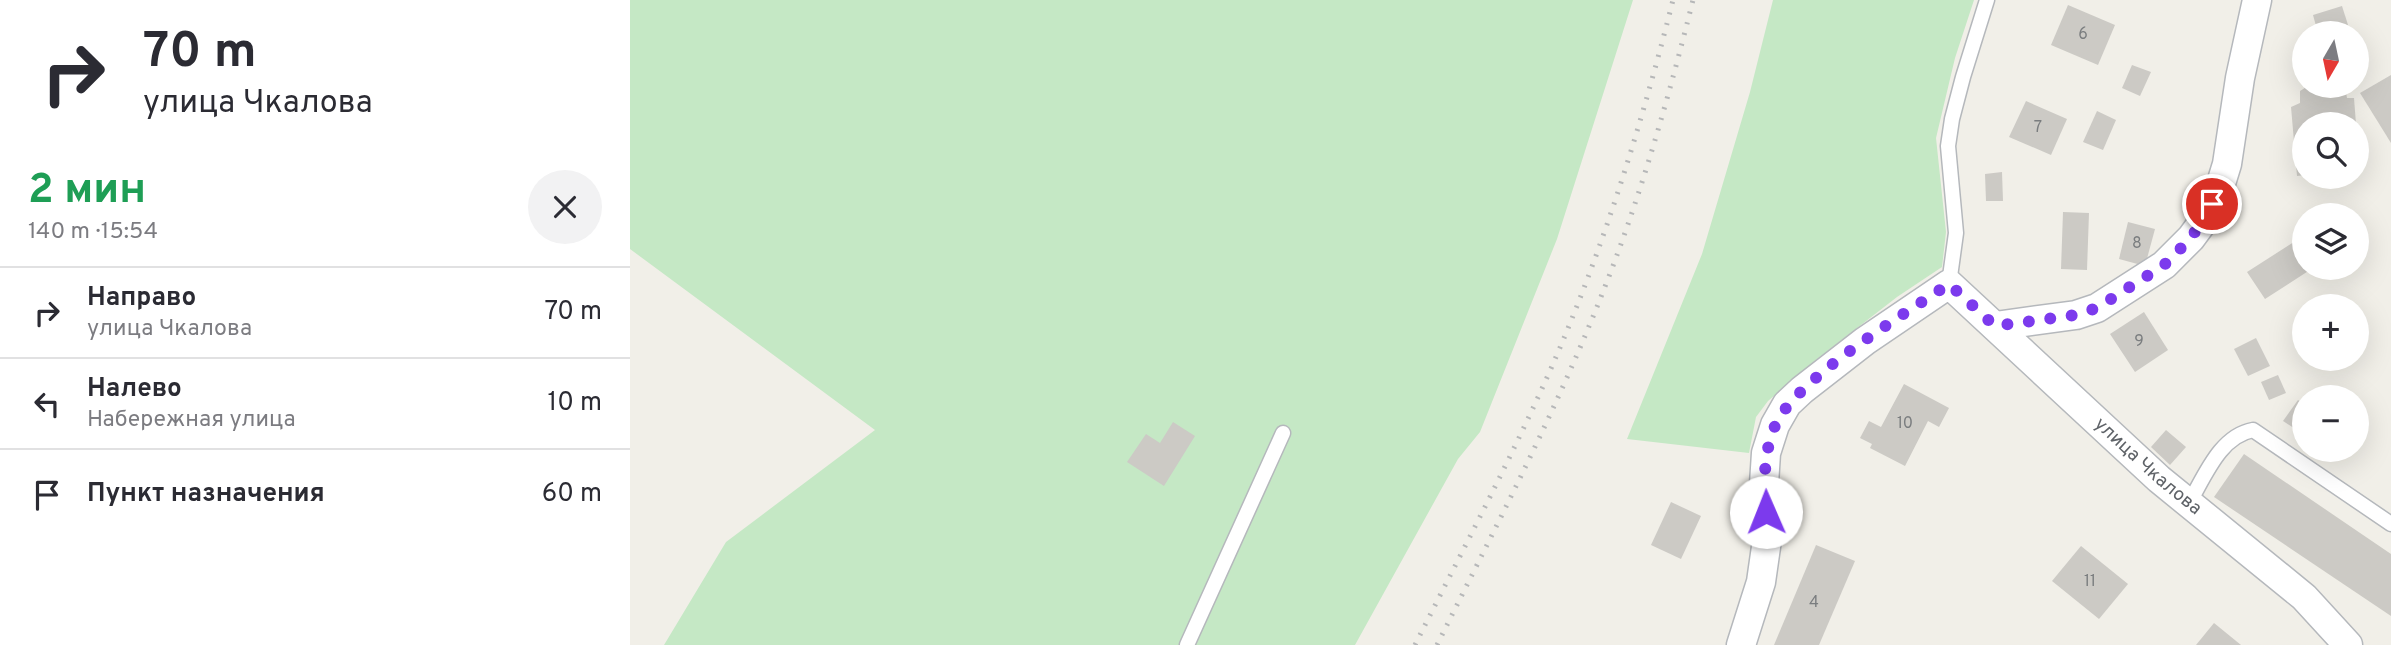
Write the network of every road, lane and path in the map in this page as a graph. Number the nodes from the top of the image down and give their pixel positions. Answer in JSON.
{"nodes":[{"id":1,"x":1987,"y":0,"type":"edge"},
{"id":2,"x":2258,"y":0,"type":"edge"},
{"id":3,"x":1949,"y":284,"type":"junction"},
{"id":4,"x":1995,"y":326,"type":"junction"},
{"id":5,"x":1283,"y":433,"type":"dead end"},
{"id":6,"x":2189,"y":503,"type":"junction"},
{"id":7,"x":2391,"y":524,"type":"edge"},
{"id":8,"x":1187,"y":645,"type":"edge"},
{"id":9,"x":1741,"y":645,"type":"edge"},
{"id":10,"x":2348,"y":645,"type":"edge"}],
"edges":[{"from":1,"to":3,"type":"lane"},
{"from":2,"to":4,"type":"street"},
{"from":3,"to":4,"type":"street","name":"улица Чкалова"},
{"from":3,"to":9,"type":"street"},
{"from":4,"to":6,"type":"street","name":"улица Чкалова"},
{"from":5,"to":8,"type":"lane"},
{"from":6,"to":7,"type":"lane"},
{"from":6,"to":10,"type":"street","name":"улица Чкалова"}]}
